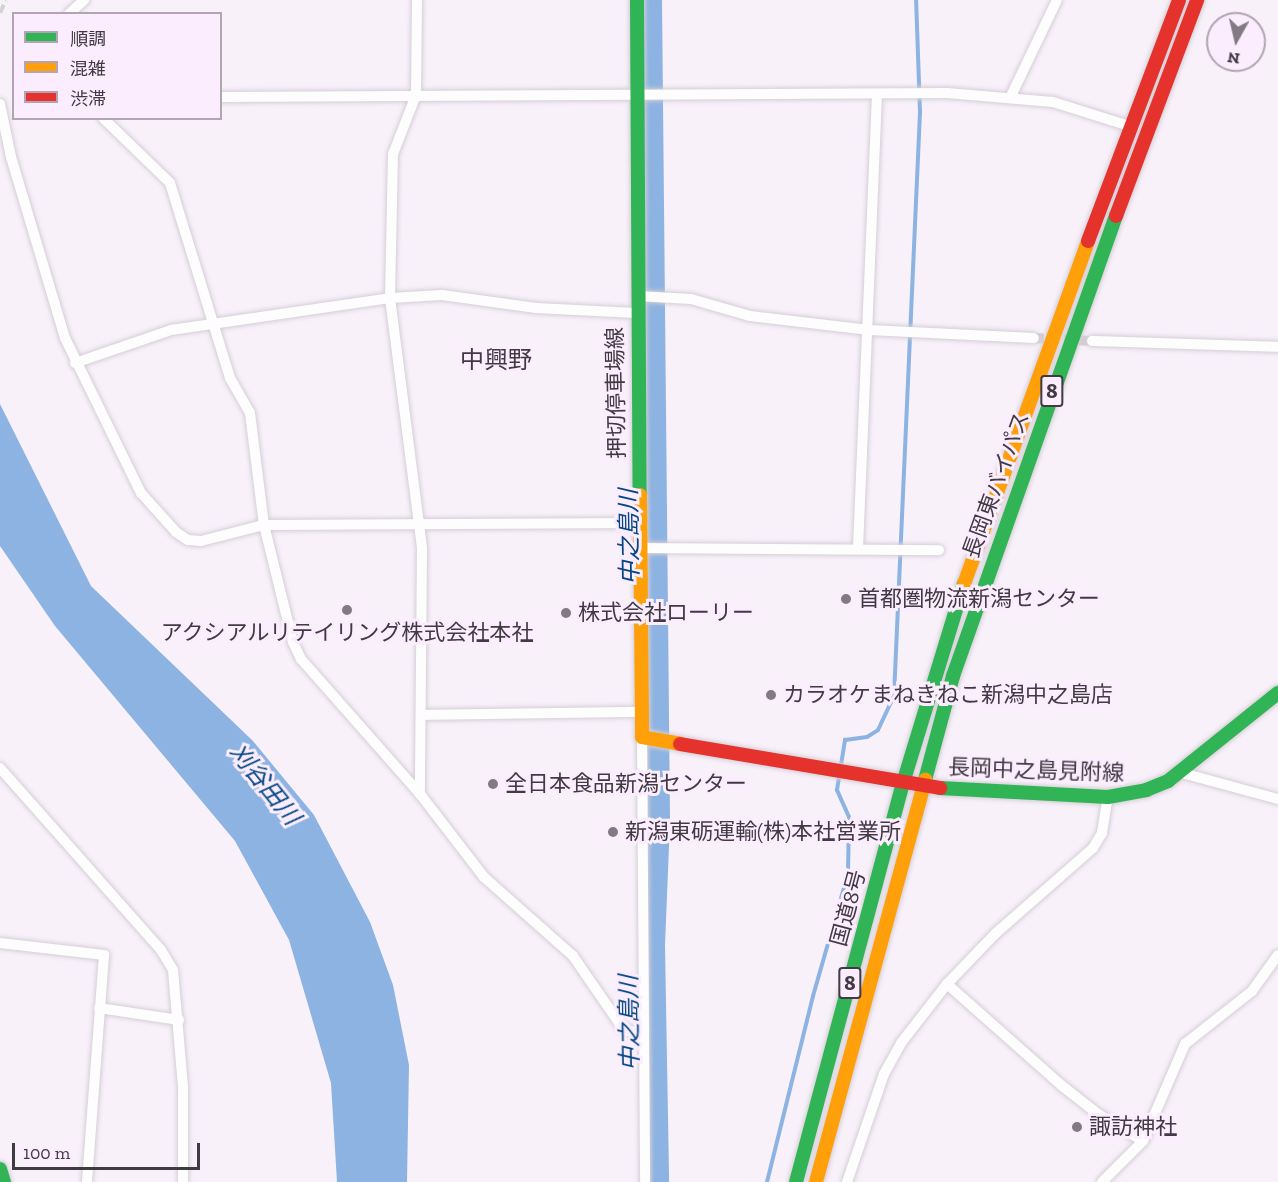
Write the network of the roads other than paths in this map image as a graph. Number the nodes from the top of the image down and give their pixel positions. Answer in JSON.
{"nodes":[{"id":1,"x":84,"y":0,"type":"edge"},
{"id":2,"x":417,"y":0,"type":"edge"},
{"id":3,"x":637,"y":0,"type":"edge"},
{"id":4,"x":1057,"y":0,"type":"edge"},
{"id":5,"x":1179,"y":0,"type":"edge"},
{"id":6,"x":1197,"y":0,"type":"edge"},
{"id":7,"x":71,"y":12,"type":"edge"},
{"id":8,"x":877,"y":94,"type":"junction"},
{"id":9,"x":416,"y":95,"type":"junction"},
{"id":10,"x":641,"y":96,"type":"junction"},
{"id":11,"x":1011,"y":96,"type":"junction"},
{"id":12,"x":222,"y":97,"type":"edge"},
{"id":13,"x":0,"y":104,"type":"edge"},
{"id":14,"x":105,"y":120,"type":"edge"},
{"id":15,"x":1129,"y":126,"type":"junction"},
{"id":16,"x":637,"y":296,"type":"junction"},
{"id":17,"x":390,"y":298,"type":"junction"},
{"id":18,"x":636,"y":313,"type":"junction"},
{"id":19,"x":214,"y":324,"type":"junction"},
{"id":20,"x":869,"y":330,"type":"junction"},
{"id":21,"x":1034,"y":338,"type":"tunnel mouth"},
{"id":22,"x":1092,"y":341,"type":"tunnel mouth"},
{"id":23,"x":1278,"y":347,"type":"edge"},
{"id":24,"x":75,"y":363,"type":"junction"},
{"id":25,"x":639,"y":523,"type":"junction"},
{"id":26,"x":264,"y":525,"type":"junction"},
{"id":27,"x":418,"y":526,"type":"junction"},
{"id":28,"x":639,"y":548,"type":"junction"},
{"id":29,"x":858,"y":548,"type":"junction"},
{"id":30,"x":939,"y":550,"type":"dead end"},
{"id":31,"x":1278,"y":693,"type":"edge"},
{"id":32,"x":640,"y":712,"type":"junction"},
{"id":33,"x":421,"y":715,"type":"junction"},
{"id":34,"x":642,"y":737,"type":"junction"},
{"id":35,"x":0,"y":768,"type":"edge"},
{"id":36,"x":1182,"y":773,"type":"junction"},
{"id":37,"x":903,"y":783,"type":"junction"},
{"id":38,"x":922,"y":787,"type":"junction"},
{"id":39,"x":420,"y":794,"type":"junction"},
{"id":40,"x":1108,"y":797,"type":"junction"},
{"id":41,"x":1278,"y":798,"type":"edge"},
{"id":42,"x":0,"y":943,"type":"edge"},
{"id":43,"x":1278,"y":955,"type":"edge"},
{"id":44,"x":947,"y":984,"type":"junction"},
{"id":45,"x":99,"y":1008,"type":"junction"},
{"id":46,"x":179,"y":1020,"type":"junction"},
{"id":47,"x":644,"y":1034,"type":"junction"},
{"id":48,"x":1143,"y":1141,"type":"junction"},
{"id":49,"x":0,"y":1168,"type":"edge"},
{"id":50,"x":4,"y":1182,"type":"edge"},
{"id":51,"x":87,"y":1182,"type":"edge"},
{"id":52,"x":183,"y":1182,"type":"edge"},
{"id":53,"x":645,"y":1182,"type":"edge"},
{"id":54,"x":796,"y":1182,"type":"edge"},
{"id":55,"x":816,"y":1182,"type":"edge"},
{"id":56,"x":847,"y":1182,"type":"edge"},
{"id":57,"x":1102,"y":1182,"type":"edge"}],
"edges":[{"from":1,"to":7,"type":"street"},
{"from":2,"to":9,"type":"street"},
{"from":3,"to":10,"type":"main road","name":"押切停車場線"},
{"from":4,"to":11,"type":"street"},
{"from":5,"to":15,"type":"main road","name":"長岡東バイパス","number":"8"},
{"from":6,"to":38,"type":"main road","name":"長岡東バイパス","number":"8"},
{"from":8,"to":10,"type":"street"},
{"from":8,"to":11,"type":"street"},
{"from":8,"to":20,"type":"street"},
{"from":9,"to":10,"type":"street"},
{"from":9,"to":12,"type":"street"},
{"from":9,"to":17,"type":"street"},
{"from":10,"to":16,"type":"main road","name":"押切停車場線"},
{"from":11,"to":15,"type":"street"},
{"from":13,"to":24,"type":"street"},
{"from":14,"to":19,"type":"street"},
{"from":15,"to":37,"type":"main road","name":"長岡東バイパス","number":"8"},
{"from":16,"to":18,"type":"main road","name":"押切停車場線"},
{"from":16,"to":20,"type":"street"},
{"from":17,"to":18,"type":"street"},
{"from":17,"to":19,"type":"street"},
{"from":17,"to":27,"type":"street"},
{"from":18,"to":25,"type":"main road","name":"押切停車場線"},
{"from":19,"to":24,"type":"street"},
{"from":19,"to":26,"type":"street"},
{"from":20,"to":21,"type":"street"},
{"from":20,"to":29,"type":"street"},
{"from":22,"to":23,"type":"street"},
{"from":24,"to":26,"type":"street"},
{"from":25,"to":27,"type":"street"},
{"from":25,"to":28,"type":"main road","name":"押切停車場線"},
{"from":26,"to":27,"type":"street"},
{"from":26,"to":39,"type":"street"},
{"from":27,"to":33,"type":"street"},
{"from":28,"to":29,"type":"street"},
{"from":28,"to":32,"type":"main road","name":"押切停車場線"},
{"from":29,"to":30,"type":"street"},
{"from":31,"to":36,"type":"main road","name":"長岡中之島見附線"},
{"from":32,"to":33,"type":"street"},
{"from":32,"to":34,"type":"main road","name":"押切停車場線"},
{"from":33,"to":39,"type":"street"},
{"from":34,"to":37,"type":"main road"},
{"from":34,"to":47,"type":"street"},
{"from":35,"to":46,"type":"street"},
{"from":36,"to":40,"type":"main road","name":"長岡中之島見附線"},
{"from":36,"to":41,"type":"street"},
{"from":37,"to":38,"type":"main road","name":"長岡中之島見附線"},
{"from":37,"to":54,"type":"main road","name":"国道8号","number":"8"},
{"from":38,"to":40,"type":"main road","name":"長岡中之島見附線"},
{"from":38,"to":55,"type":"main road","name":"国道8号","number":"8"},
{"from":39,"to":47,"type":"street"},
{"from":40,"to":44,"type":"street"},
{"from":42,"to":45,"type":"street"},
{"from":43,"to":48,"type":"street"},
{"from":44,"to":48,"type":"street"},
{"from":44,"to":56,"type":"street"},
{"from":45,"to":46,"type":"street"},
{"from":45,"to":51,"type":"street"},
{"from":46,"to":52,"type":"street"},
{"from":47,"to":53,"type":"street"},
{"from":48,"to":57,"type":"street"},
{"from":49,"to":50,"type":"main road"}]}
